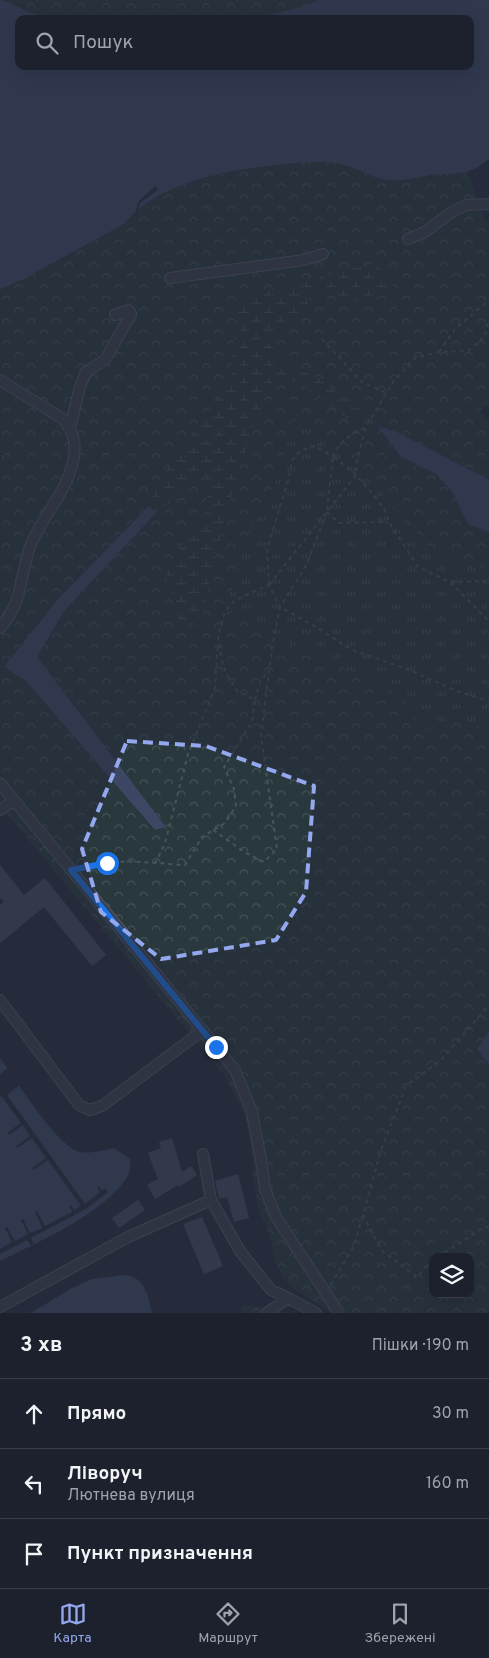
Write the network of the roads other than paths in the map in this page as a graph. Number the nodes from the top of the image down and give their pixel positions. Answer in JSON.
{"nodes":[{"id":1,"x":489,"y":204,"type":"edge"},
{"id":2,"x":408,"y":238,"type":"dead end"},
{"id":3,"x":323,"y":254,"type":"dead end"},
{"id":4,"x":170,"y":278,"type":"dead end"},
{"id":5,"x":115,"y":315,"type":"dead end"},
{"id":6,"x":0,"y":380,"type":"edge"},
{"id":7,"x":70,"y":428,"type":"junction"},
{"id":8,"x":0,"y":628,"type":"edge"},
{"id":9,"x":0,"y":783,"type":"edge"},
{"id":10,"x":14,"y":800,"type":"junction"},
{"id":11,"x":0,"y":810,"type":"edge"},
{"id":12,"x":0,"y":1000,"type":"edge"},
{"id":13,"x":202,"y":1030,"type":"junction"},
{"id":14,"x":203,"y":1154,"type":"dead end"},
{"id":15,"x":212,"y":1200,"type":"junction"},
{"id":16,"x":288,"y":1298,"type":"junction"},
{"id":17,"x":0,"y":1307,"type":"edge"},
{"id":18,"x":267,"y":1313,"type":"edge"},
{"id":19,"x":316,"y":1313,"type":"edge"},
{"id":20,"x":339,"y":1313,"type":"edge"}],
"edges":[{"from":1,"to":2,"type":"street"},
{"from":3,"to":4,"type":"street"},
{"from":5,"to":7,"type":"street"},
{"from":6,"to":7,"type":"street"},
{"from":7,"to":8,"type":"street"},
{"from":9,"to":10,"type":"street"},
{"from":10,"to":11,"type":"street"},
{"from":10,"to":13,"type":"street"},
{"from":12,"to":13,"type":"street"},
{"from":13,"to":20,"type":"street"},
{"from":14,"to":15,"type":"street"},
{"from":15,"to":16,"type":"street"},
{"from":15,"to":17,"type":"street"},
{"from":16,"to":18,"type":"street"},
{"from":16,"to":19,"type":"street"}]}
